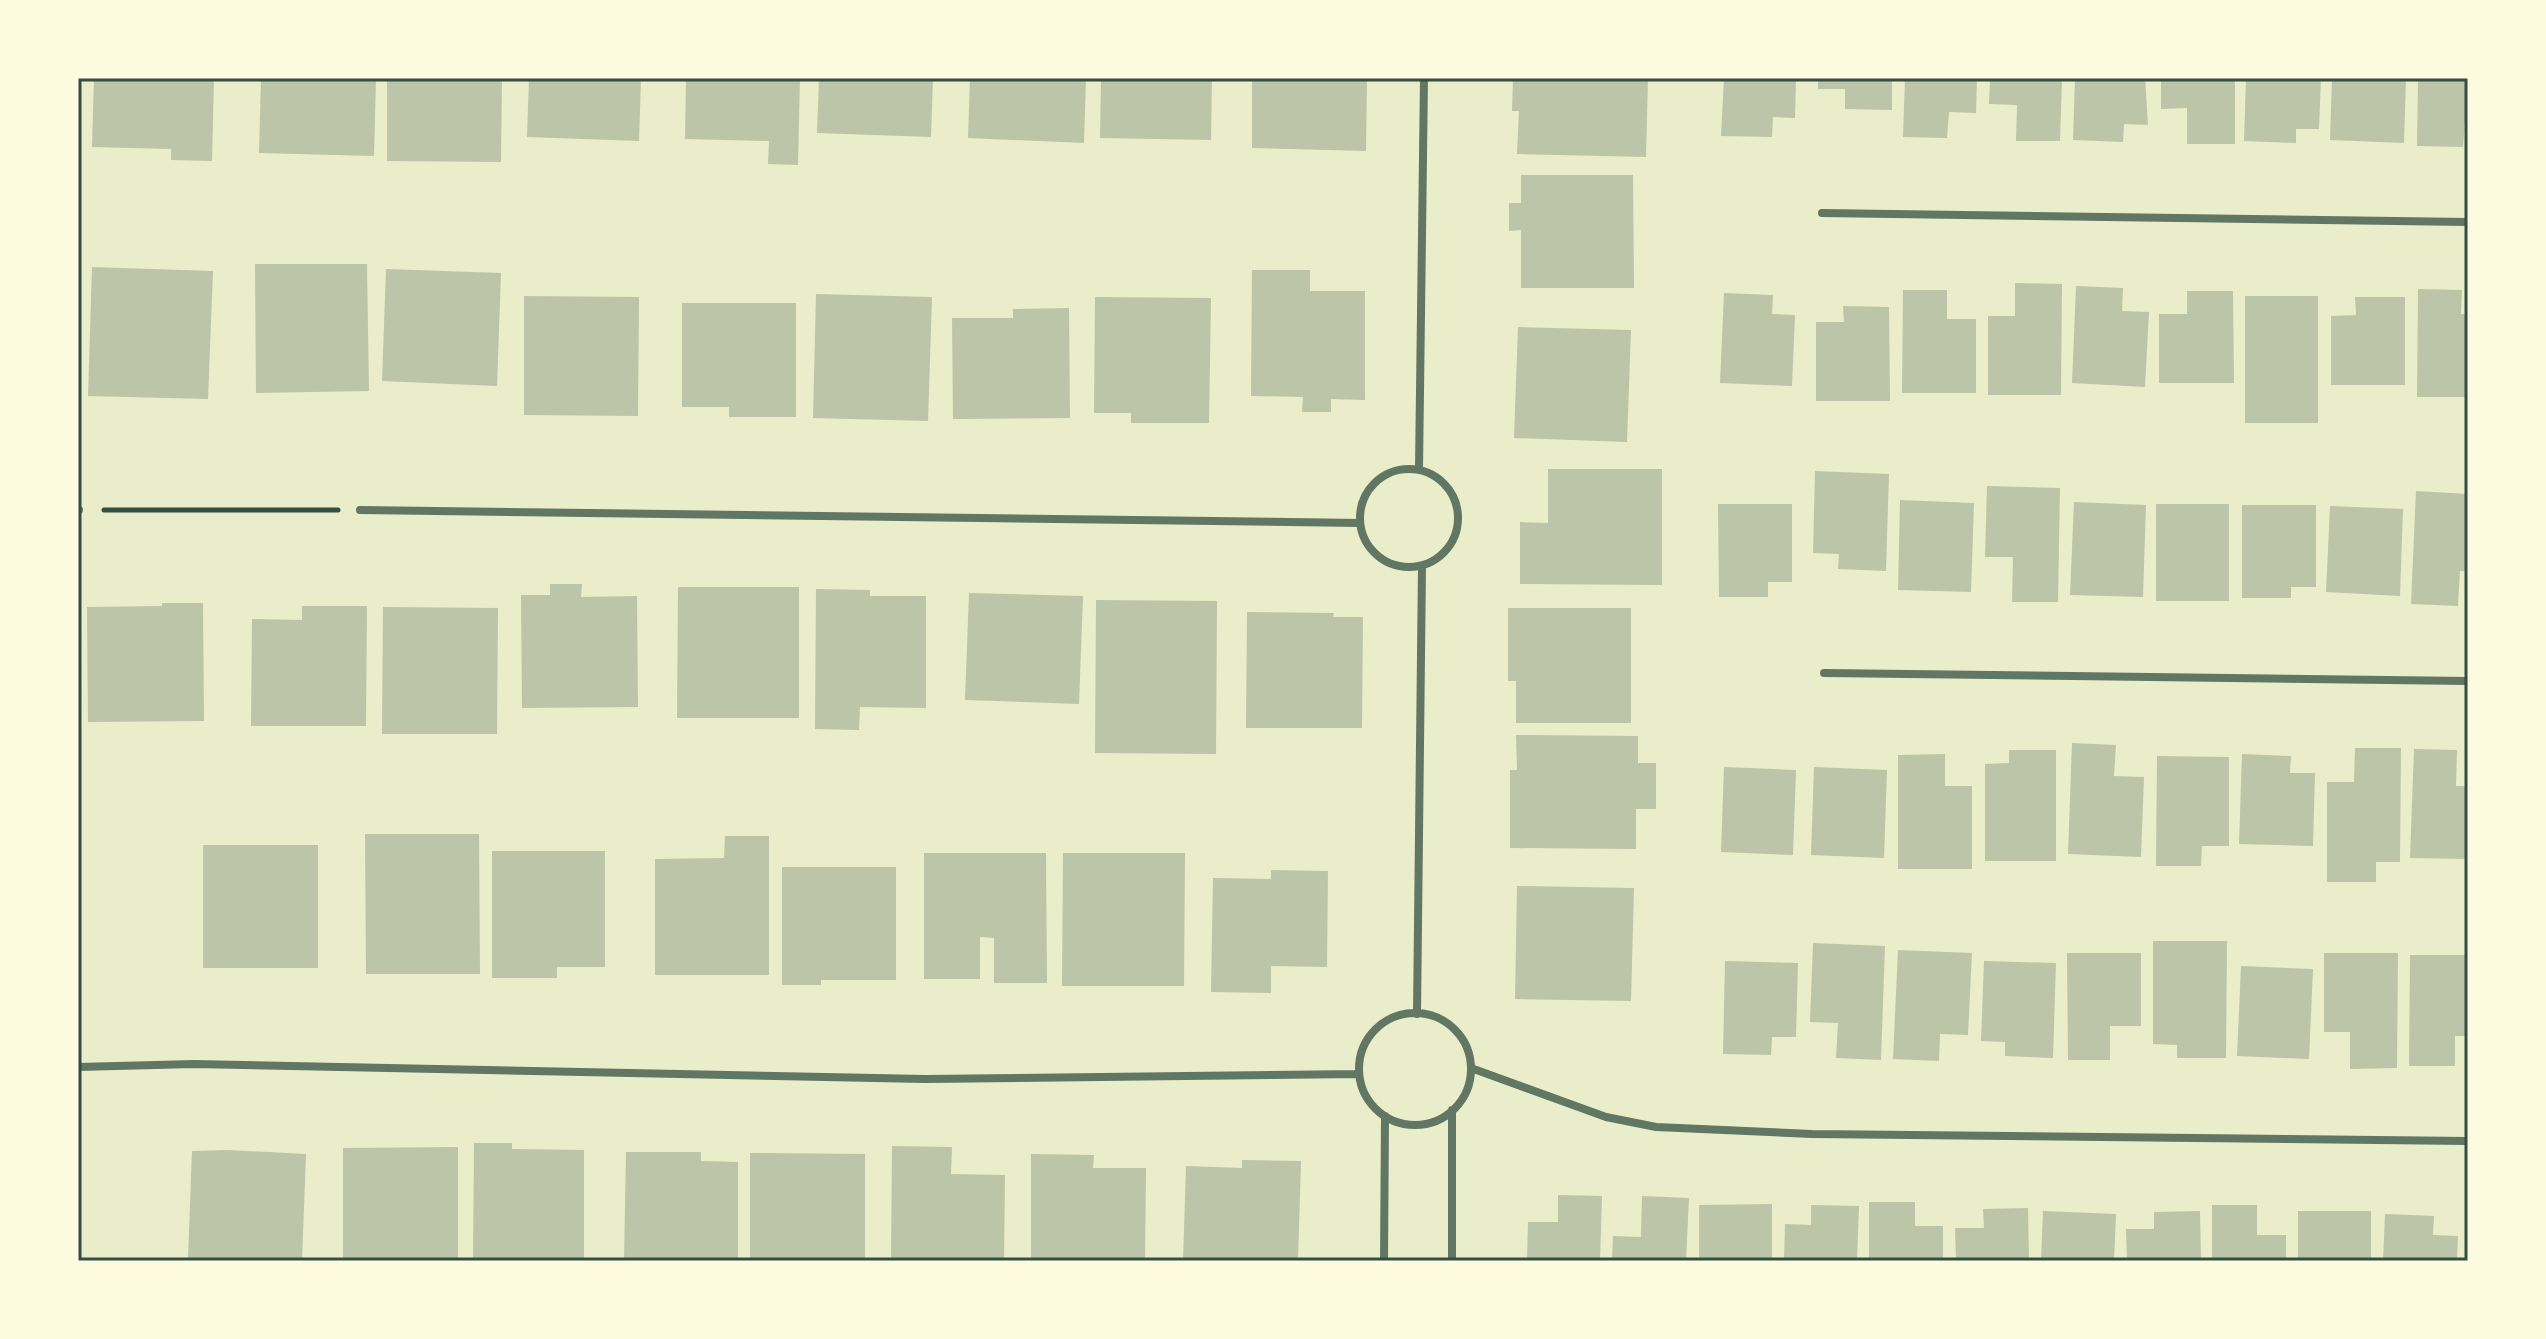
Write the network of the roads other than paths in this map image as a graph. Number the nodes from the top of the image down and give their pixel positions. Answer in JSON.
{"nodes":[{"id":1,"x":1424,"y":78,"type":"edge"},
{"id":2,"x":1822,"y":213,"type":"dead end"},
{"id":3,"x":2468,"y":222,"type":"edge"},
{"id":4,"x":1419,"y":470,"type":"junction"},
{"id":5,"x":360,"y":510,"type":"road end"},
{"id":6,"x":1360,"y":523,"type":"junction"},
{"id":7,"x":1422,"y":566,"type":"junction"},
{"id":8,"x":1824,"y":673,"type":"dead end"},
{"id":9,"x":2468,"y":681,"type":"edge"},
{"id":10,"x":1417,"y":1014,"type":"junction"},
{"id":11,"x":78,"y":1067,"type":"edge"},
{"id":12,"x":1471,"y":1068,"type":"junction"},
{"id":13,"x":1359,"y":1074,"type":"junction"},
{"id":14,"x":1452,"y":1110,"type":"junction"},
{"id":15,"x":1385,"y":1116,"type":"junction"},
{"id":16,"x":2468,"y":1141,"type":"edge"},
{"id":17,"x":1384,"y":1261,"type":"edge"},
{"id":18,"x":1452,"y":1261,"type":"edge"}],
"edges":[{"from":1,"to":4,"type":"street"},
{"from":2,"to":3,"type":"street"},
{"from":4,"to":6,"type":"street"},
{"from":4,"to":7,"type":"street"},
{"from":5,"to":6,"type":"street"},
{"from":6,"to":7,"type":"street"},
{"from":7,"to":10,"type":"street"},
{"from":8,"to":9,"type":"street"},
{"from":10,"to":12,"type":"street"},
{"from":10,"to":13,"type":"street"},
{"from":11,"to":13,"type":"street"},
{"from":12,"to":14,"type":"street"},
{"from":12,"to":16,"type":"street"},
{"from":13,"to":15,"type":"street"},
{"from":14,"to":15,"type":"street"},
{"from":14,"to":18,"type":"street"},
{"from":15,"to":17,"type":"street"}]}
